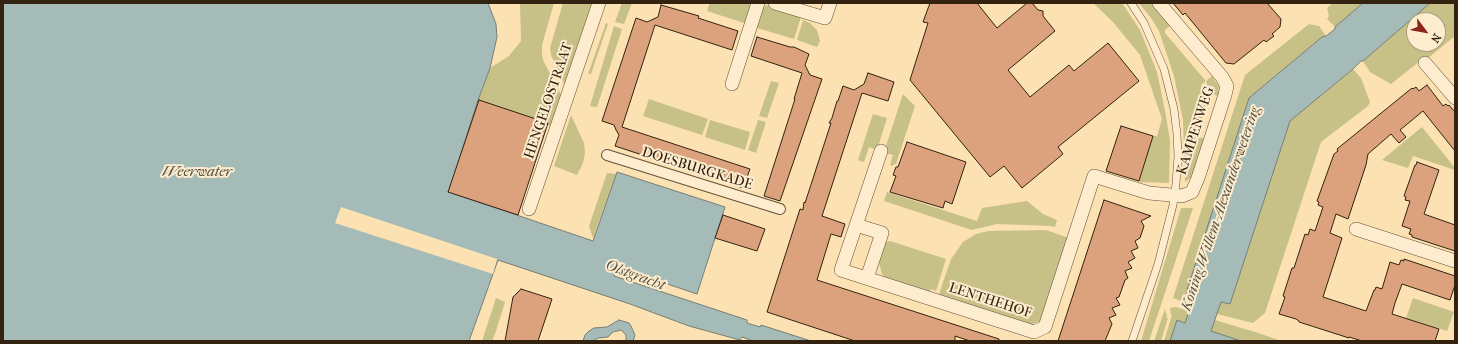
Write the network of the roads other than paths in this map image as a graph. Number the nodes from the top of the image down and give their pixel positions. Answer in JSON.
{"nodes":[{"id":1,"x":600,"y":3,"type":"edge"},
{"id":2,"x":758,"y":3,"type":"edge"},
{"id":3,"x":775,"y":3,"type":"edge"},
{"id":4,"x":830,"y":3,"type":"edge"},
{"id":5,"x":1131,"y":3,"type":"edge"},
{"id":6,"x":1159,"y":3,"type":"edge"},
{"id":7,"x":1425,"y":63,"type":"dead end"},
{"id":8,"x":732,"y":84,"type":"dead end"},
{"id":9,"x":1455,"y":98,"type":"edge"},
{"id":10,"x":880,"y":151,"type":"dead end"},
{"id":11,"x":607,"y":155,"type":"dead end"},
{"id":12,"x":1094,"y":176,"type":"joint"},
{"id":13,"x":1174,"y":195,"type":"junction"},
{"id":14,"x":529,"y":209,"type":"dead end"},
{"id":15,"x":780,"y":209,"type":"dead end"},
{"id":16,"x":856,"y":225,"type":"junction"},
{"id":17,"x":1356,"y":229,"type":"dead end"},
{"id":18,"x":1455,"y":261,"type":"edge"},
{"id":19,"x":867,"y":278,"type":"junction"},
{"id":20,"x":1132,"y":341,"type":"edge"}],
"edges":[{"from":1,"to":14,"type":"street","name":"HENGELOSTRAAT"},
{"from":2,"to":8,"type":"street"},
{"from":3,"to":4,"type":"street"},
{"from":5,"to":13,"type":"lane"},
{"from":6,"to":13,"type":"street","name":"KAMPENWEG"},
{"from":7,"to":9,"type":"street"},
{"from":10,"to":16,"type":"street","name":"LENTHEHOF"},
{"from":11,"to":15,"type":"street","name":"DOESBURGKADE"},
{"from":12,"to":13,"type":"street","name":"KAMPENWEG"},
{"from":12,"to":19,"type":"street","name":"LENTHEHOF"},
{"from":13,"to":20,"type":"lane"},
{"from":16,"to":19,"type":"street","name":"LENTHEHOF"},
{"from":16,"to":19,"type":"street"},
{"from":17,"to":18,"type":"street"}]}
